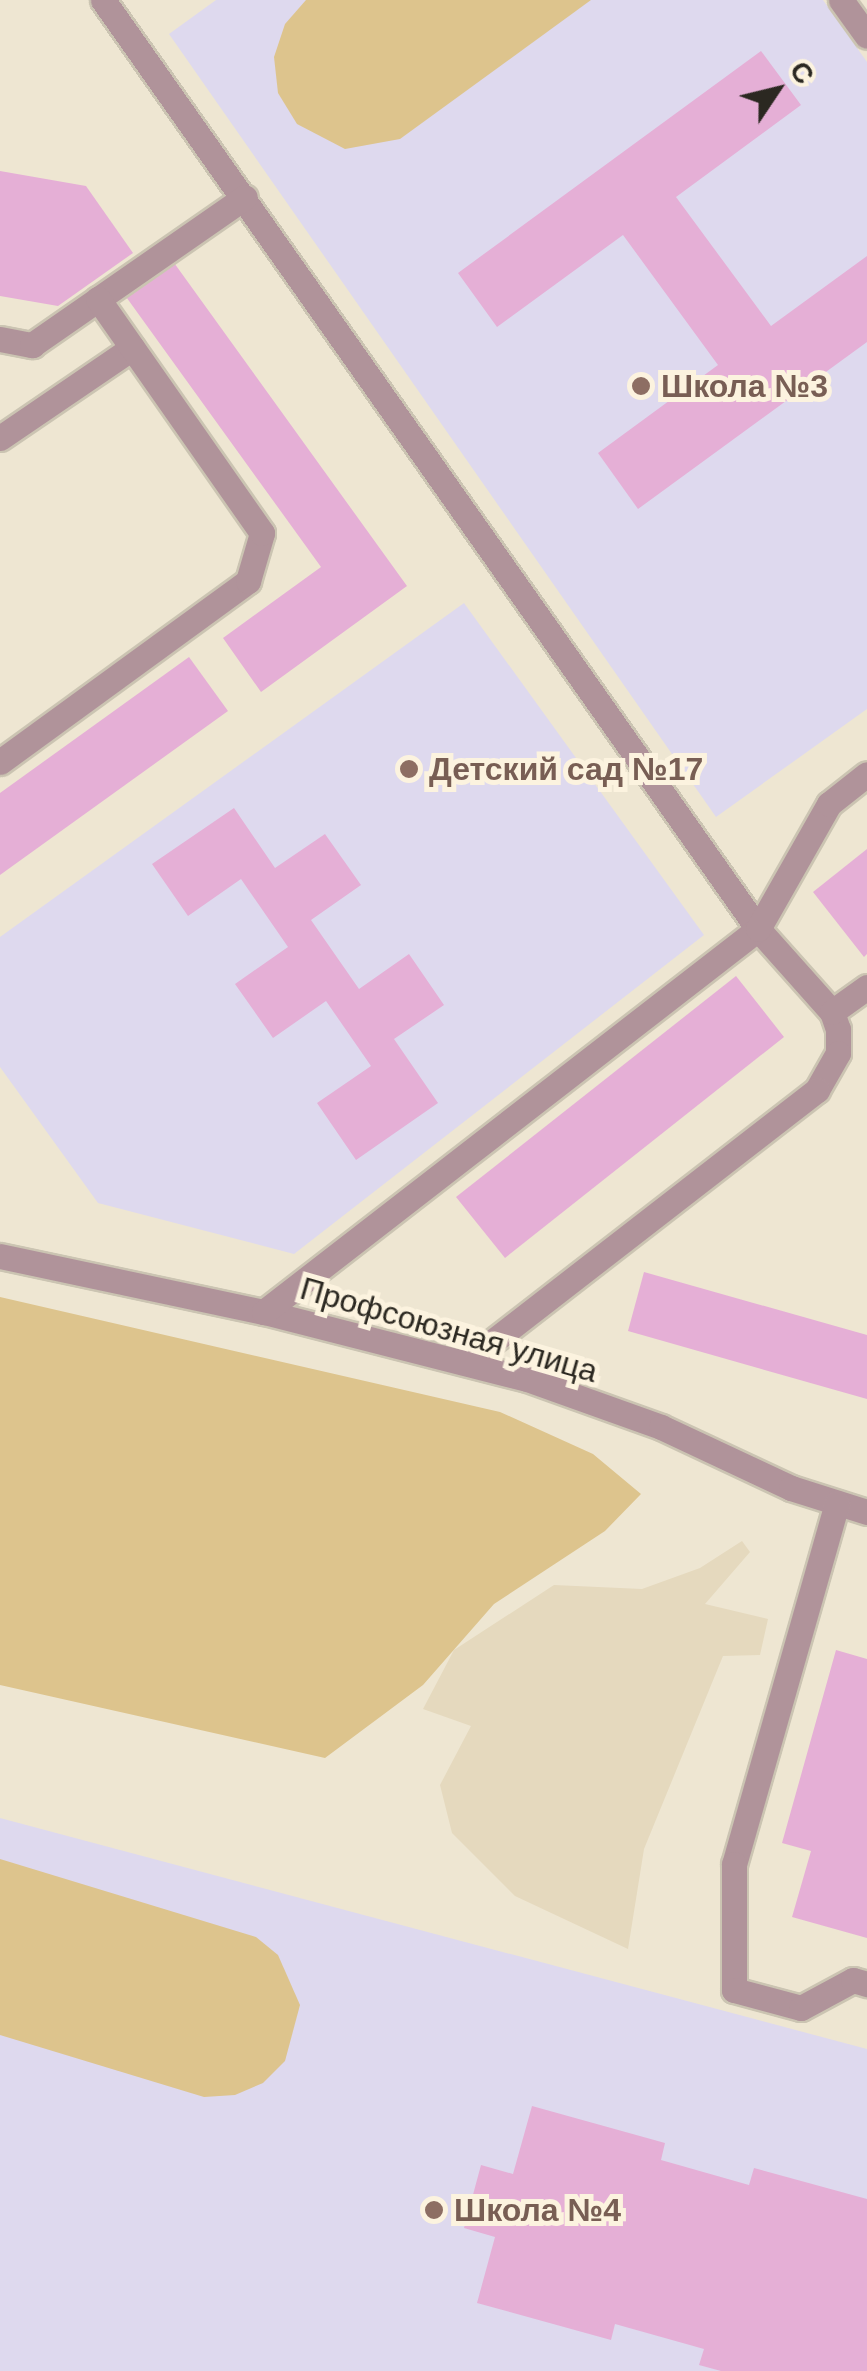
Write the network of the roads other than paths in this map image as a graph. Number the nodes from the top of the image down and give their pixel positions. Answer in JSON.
{"nodes":[{"id":1,"x":104,"y":0,"type":"edge"},
{"id":2,"x":841,"y":0,"type":"edge"},
{"id":3,"x":867,"y":36,"type":"edge"},
{"id":4,"x":245,"y":196,"type":"junction"},
{"id":5,"x":98,"y":300,"type":"junction"},
{"id":6,"x":0,"y":339,"type":"edge"},
{"id":7,"x":132,"y":348,"type":"junction"},
{"id":8,"x":0,"y":438,"type":"edge"},
{"id":9,"x":0,"y":762,"type":"edge"},
{"id":10,"x":867,"y":774,"type":"edge"},
{"id":11,"x":758,"y":929,"type":"junction"},
{"id":12,"x":867,"y":987,"type":"edge"},
{"id":13,"x":832,"y":1012,"type":"junction"},
{"id":14,"x":0,"y":1256,"type":"edge"},
{"id":15,"x":264,"y":1312,"type":"junction"},
{"id":16,"x":465,"y":1364,"type":"junction"},
{"id":17,"x":837,"y":1503,"type":"junction"},
{"id":18,"x":867,"y":1512,"type":"edge"},
{"id":19,"x":867,"y":1984,"type":"edge"}],
"edges":[{"from":1,"to":4,"type":"street"},
{"from":2,"to":3,"type":"street"},
{"from":4,"to":5,"type":"street"},
{"from":4,"to":11,"type":"street"},
{"from":5,"to":6,"type":"street"},
{"from":5,"to":7,"type":"street"},
{"from":7,"to":8,"type":"street"},
{"from":7,"to":9,"type":"street"},
{"from":10,"to":11,"type":"street"},
{"from":11,"to":13,"type":"street"},
{"from":11,"to":15,"type":"street"},
{"from":12,"to":13,"type":"street"},
{"from":13,"to":16,"type":"street"},
{"from":14,"to":15,"type":"street","name":"Профсоюзная улица"},
{"from":15,"to":16,"type":"street","name":"Профсоюзная улица"},
{"from":16,"to":17,"type":"street","name":"Профсоюзная улица"},
{"from":17,"to":18,"type":"street","name":"Профсоюзная улица"},
{"from":17,"to":19,"type":"street"}]}
